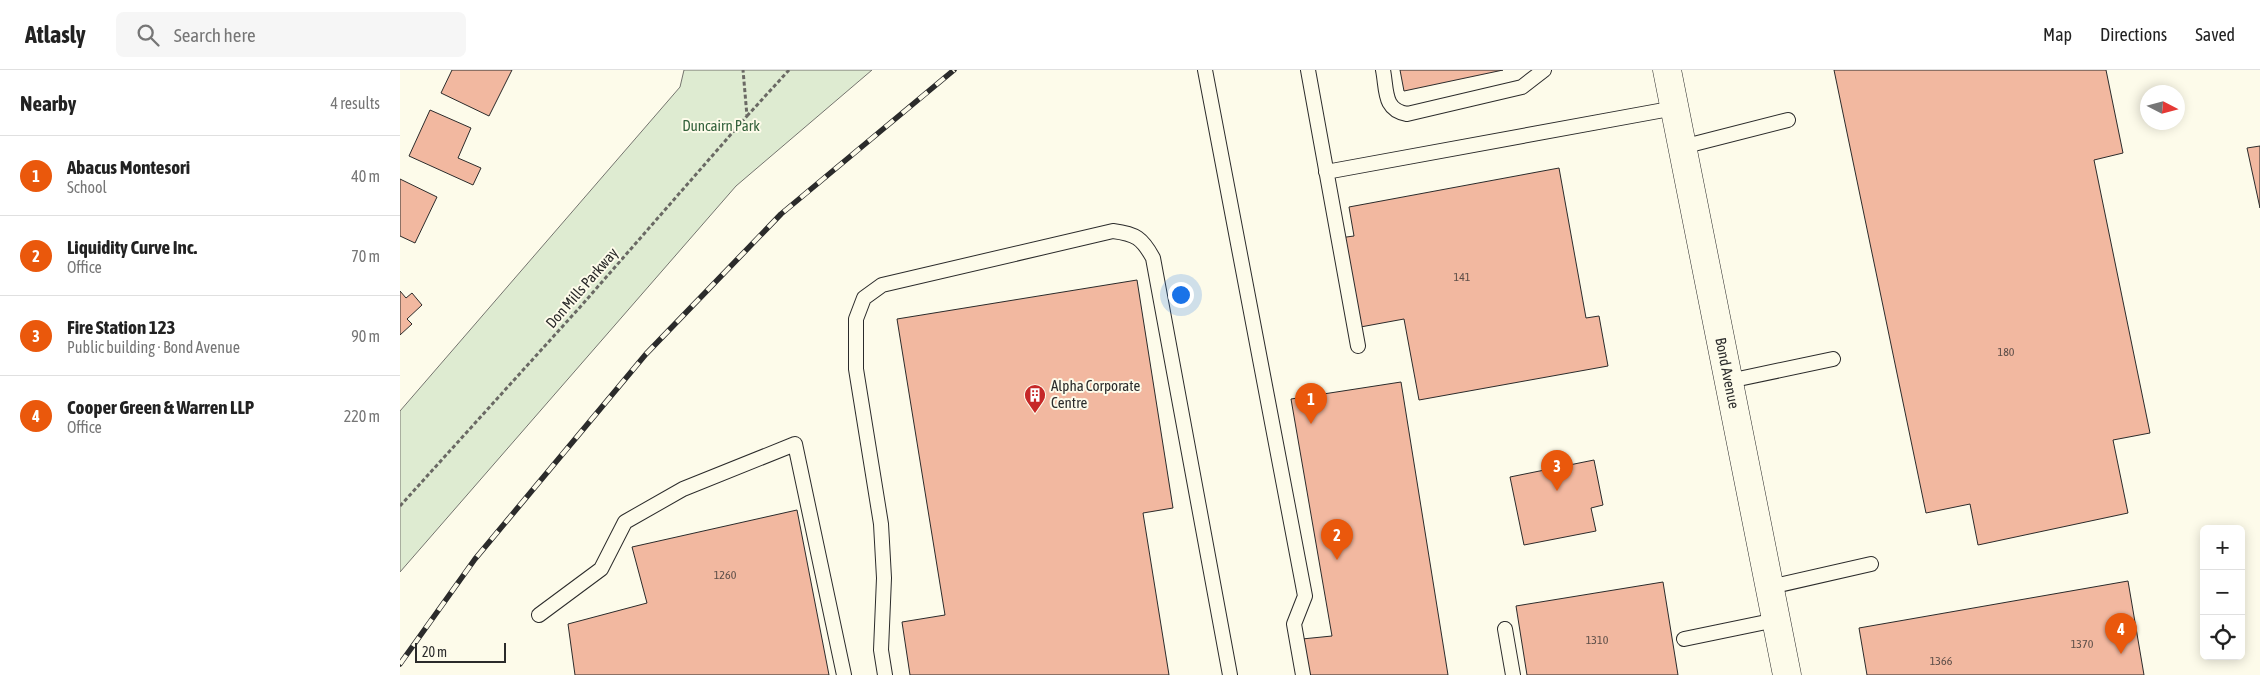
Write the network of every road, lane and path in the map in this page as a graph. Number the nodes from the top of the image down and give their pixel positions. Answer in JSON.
{"nodes":[{"id":1,"x":743,"y":70,"type":"edge"},
{"id":2,"x":790,"y":70,"type":"edge"},
{"id":3,"x":1205,"y":70,"type":"edge"},
{"id":4,"x":1308,"y":70,"type":"edge"},
{"id":5,"x":1383,"y":70,"type":"edge"},
{"id":6,"x":1544,"y":70,"type":"edge"},
{"id":7,"x":1667,"y":70,"type":"edge"},
{"id":8,"x":1675,"y":108,"type":"junction"},
{"id":9,"x":747,"y":116,"type":"junction"},
{"id":10,"x":1788,"y":120,"type":"dead end"},
{"id":11,"x":1682,"y":147,"type":"junction"},
{"id":12,"x":1326,"y":172,"type":"junction"},
{"id":13,"x":1358,"y":346,"type":"dead end"},
{"id":14,"x":1833,"y":359,"type":"dead end"},
{"id":15,"x":1729,"y":381,"type":"junction"},
{"id":16,"x":400,"y":506,"type":"edge"},
{"id":17,"x":1871,"y":564,"type":"dead end"},
{"id":18,"x":1770,"y":586,"type":"junction"},
{"id":19,"x":539,"y":615,"type":"dead end"},
{"id":20,"x":1776,"y":620,"type":"junction"},
{"id":21,"x":1505,"y":629,"type":"dead end"},
{"id":22,"x":1684,"y":639,"type":"dead end"},
{"id":23,"x":844,"y":675,"type":"edge"},
{"id":24,"x":885,"y":675,"type":"edge"},
{"id":25,"x":1230,"y":675,"type":"edge"},
{"id":26,"x":1303,"y":675,"type":"edge"},
{"id":27,"x":1514,"y":675,"type":"edge"},
{"id":28,"x":1788,"y":675,"type":"edge"}],
"edges":[{"from":1,"to":9,"type":"path"},
{"from":2,"to":9,"type":"path","name":"Don Mills Parkway"},
{"from":3,"to":26,"type":"lane"},
{"from":4,"to":12,"type":"lane"},
{"from":5,"to":6,"type":"lane"},
{"from":7,"to":8,"type":"street","name":"Bond Avenue"},
{"from":8,"to":11,"type":"street","name":"Bond Avenue"},
{"from":8,"to":12,"type":"lane"},
{"from":9,"to":16,"type":"path","name":"Don Mills Parkway"},
{"from":10,"to":11,"type":"lane"},
{"from":11,"to":15,"type":"street","name":"Bond Avenue"},
{"from":12,"to":13,"type":"lane"},
{"from":14,"to":15,"type":"lane"},
{"from":15,"to":18,"type":"street","name":"Bond Avenue"},
{"from":17,"to":18,"type":"lane"},
{"from":18,"to":20,"type":"street","name":"Bond Avenue"},
{"from":19,"to":23,"type":"lane"},
{"from":20,"to":22,"type":"lane"},
{"from":20,"to":28,"type":"street","name":"Bond Avenue"},
{"from":21,"to":27,"type":"lane"},
{"from":24,"to":25,"type":"lane"}]}
